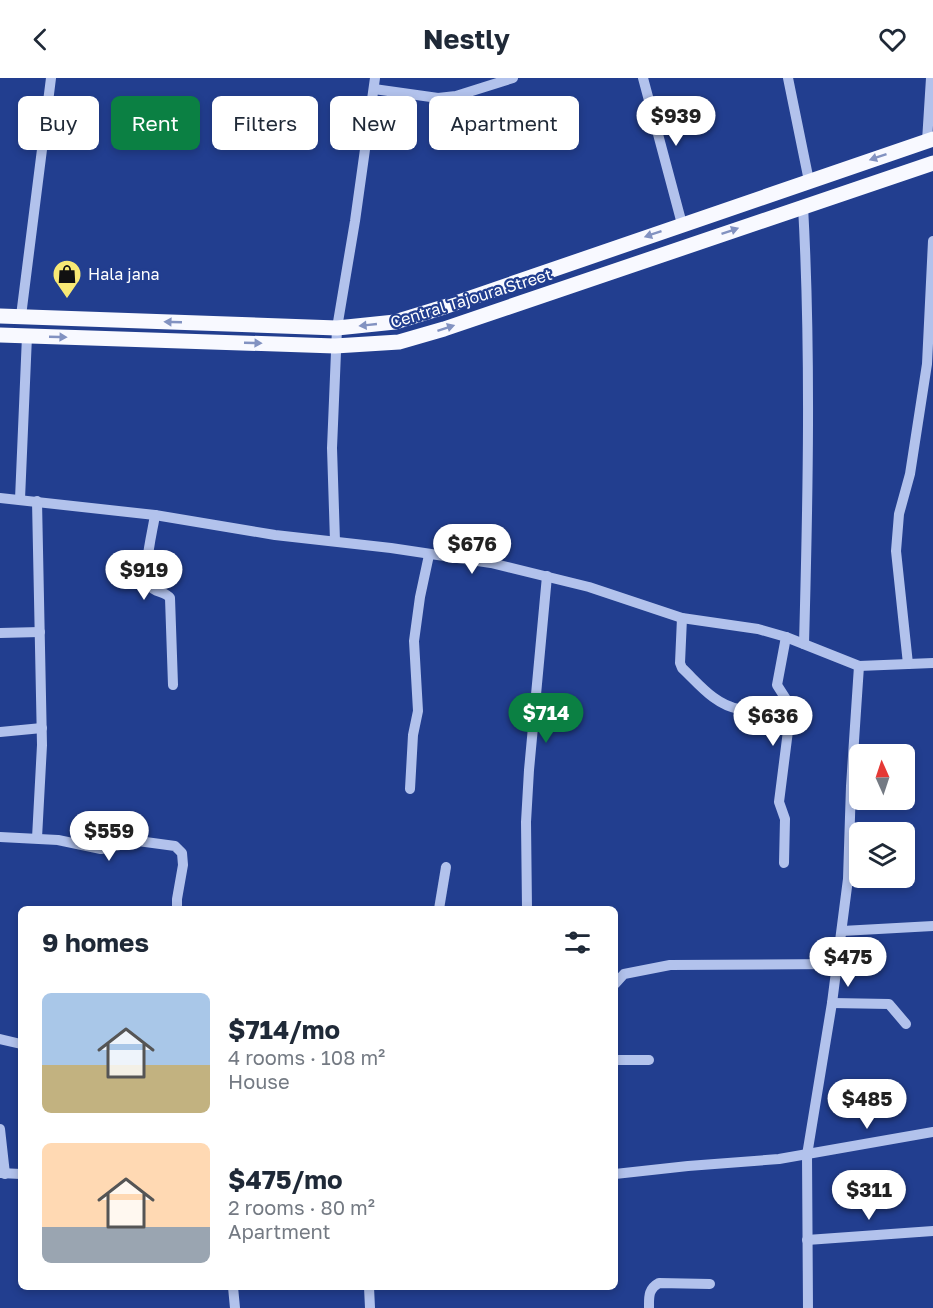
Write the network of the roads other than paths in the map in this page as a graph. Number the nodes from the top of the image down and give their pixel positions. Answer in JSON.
{"nodes":[{"id":1,"x":51,"y":78,"type":"edge"},
{"id":2,"x":513,"y":78,"type":"edge"},
{"id":3,"x":643,"y":78,"type":"edge"},
{"id":4,"x":788,"y":78,"type":"edge"},
{"id":5,"x":932,"y":78,"type":"edge"},
{"id":6,"x":374,"y":84,"type":"edge"},
{"id":7,"x":479,"y":84,"type":"edge"},
{"id":8,"x":930,"y":140,"type":"edge"},
{"id":9,"x":933,"y":163,"type":"edge"},
{"id":10,"x":809,"y":181,"type":"junction"},
{"id":11,"x":803,"y":206,"type":"junction"},
{"id":12,"x":682,"y":224,"type":"junction"},
{"id":13,"x":933,"y":241,"type":"edge"},
{"id":14,"x":0,"y":316,"type":"edge"},
{"id":15,"x":21,"y":316,"type":"junction"},
{"id":16,"x":337,"y":328,"type":"junction"},
{"id":17,"x":0,"y":335,"type":"edge"},
{"id":18,"x":27,"y":336,"type":"junction"},
{"id":19,"x":335,"y":346,"type":"junction"},
{"id":20,"x":0,"y":498,"type":"edge"},
{"id":21,"x":20,"y":499,"type":"junction"},
{"id":22,"x":37,"y":501,"type":"junction"},
{"id":23,"x":155,"y":515,"type":"junction"},
{"id":24,"x":335,"y":541,"type":"junction"},
{"id":25,"x":429,"y":555,"type":"junction"},
{"id":26,"x":547,"y":576,"type":"junction"},
{"id":27,"x":682,"y":618,"type":"junction"},
{"id":28,"x":40,"y":632,"type":"junction"},
{"id":29,"x":0,"y":633,"type":"edge"},
{"id":30,"x":786,"y":637,"type":"junction"},
{"id":31,"x":804,"y":644,"type":"junction"},
{"id":32,"x":933,"y":663,"type":"edge"},
{"id":33,"x":908,"y":664,"type":"junction"},
{"id":34,"x":859,"y":666,"type":"junction"},
{"id":35,"x":173,"y":685,"type":"dead end"},
{"id":36,"x":739,"y":709,"type":"dead end"},
{"id":37,"x":42,"y":728,"type":"junction"},
{"id":38,"x":0,"y":732,"type":"edge"},
{"id":39,"x":410,"y":789,"type":"dead end"},
{"id":40,"x":0,"y":837,"type":"edge"},
{"id":41,"x":37,"y":838,"type":"junction"},
{"id":42,"x":784,"y":863,"type":"dead end"},
{"id":43,"x":446,"y":867,"type":"dead end"},
{"id":44,"x":177,"y":906,"type":"edge"},
{"id":45,"x":440,"y":906,"type":"edge"},
{"id":46,"x":526,"y":906,"type":"edge"},
{"id":47,"x":933,"y":926,"type":"edge"},
{"id":48,"x":842,"y":931,"type":"junction"},
{"id":49,"x":837,"y":964,"type":"junction"},
{"id":50,"x":618,"y":981,"type":"edge"},
{"id":51,"x":832,"y":1003,"type":"junction"},
{"id":52,"x":906,"y":1024,"type":"dead end"},
{"id":53,"x":0,"y":1039,"type":"edge"},
{"id":54,"x":18,"y":1043,"type":"edge"},
{"id":55,"x":618,"y":1060,"type":"edge"},
{"id":56,"x":649,"y":1060,"type":"dead end"},
{"id":57,"x":0,"y":1129,"type":"edge"},
{"id":58,"x":933,"y":1132,"type":"edge"},
{"id":59,"x":807,"y":1155,"type":"junction"},
{"id":60,"x":2,"y":1173,"type":"edge"},
{"id":61,"x":18,"y":1174,"type":"edge"},
{"id":62,"x":618,"y":1174,"type":"edge"},
{"id":63,"x":933,"y":1232,"type":"edge"},
{"id":64,"x":807,"y":1240,"type":"junction"},
{"id":65,"x":710,"y":1284,"type":"dead end"},
{"id":66,"x":233,"y":1290,"type":"edge"},
{"id":67,"x":369,"y":1290,"type":"edge"},
{"id":68,"x":235,"y":1308,"type":"edge"},
{"id":69,"x":370,"y":1308,"type":"edge"},
{"id":70,"x":649,"y":1308,"type":"edge"},
{"id":71,"x":808,"y":1308,"type":"edge"}],
"edges":[{"from":1,"to":15,"type":"street"},
{"from":2,"to":7,"type":"street"},
{"from":3,"to":12,"type":"street"},
{"from":4,"to":10,"type":"street"},
{"from":5,"to":8,"type":"street"},
{"from":6,"to":7,"type":"street"},
{"from":6,"to":16,"type":"street"},
{"from":8,"to":10,"type":"main road","one_way":true},
{"from":9,"to":11,"type":"main road","name":"Central Tajoura Street"},
{"from":10,"to":12,"type":"main road"},
{"from":19,"to":11,"type":"main road","name":"Central Tajoura Street","one_way":true},
{"from":11,"to":31,"type":"street"},
{"from":12,"to":16,"type":"main road","one_way":true},
{"from":13,"to":33,"type":"street"},
{"from":14,"to":15,"type":"main road"},
{"from":16,"to":15,"type":"main road","one_way":true},
{"from":16,"to":19,"type":"street"},
{"from":17,"to":18,"type":"main road","name":"Central Tajoura Street"},
{"from":18,"to":19,"type":"main road","name":"Central Tajoura Street","one_way":true},
{"from":18,"to":21,"type":"street"},
{"from":19,"to":24,"type":"street"},
{"from":20,"to":21,"type":"street"},
{"from":21,"to":22,"type":"street"},
{"from":22,"to":23,"type":"street"},
{"from":22,"to":28,"type":"street"},
{"from":23,"to":24,"type":"street"},
{"from":23,"to":35,"type":"street"},
{"from":24,"to":25,"type":"street"},
{"from":25,"to":26,"type":"street"},
{"from":25,"to":39,"type":"street"},
{"from":26,"to":27,"type":"street"},
{"from":26,"to":46,"type":"street"},
{"from":27,"to":30,"type":"street"},
{"from":27,"to":36,"type":"street"},
{"from":28,"to":29,"type":"street"},
{"from":28,"to":37,"type":"street"},
{"from":30,"to":31,"type":"street"},
{"from":30,"to":42,"type":"street"},
{"from":31,"to":34,"type":"street"},
{"from":32,"to":33,"type":"street"},
{"from":33,"to":34,"type":"street"},
{"from":34,"to":48,"type":"street"},
{"from":37,"to":38,"type":"street"},
{"from":37,"to":41,"type":"street"},
{"from":40,"to":41,"type":"street"},
{"from":41,"to":44,"type":"street"},
{"from":43,"to":45,"type":"street"},
{"from":47,"to":48,"type":"street"},
{"from":48,"to":49,"type":"street"},
{"from":49,"to":50,"type":"street"},
{"from":49,"to":51,"type":"street"},
{"from":51,"to":52,"type":"street"},
{"from":51,"to":59,"type":"street"},
{"from":53,"to":54,"type":"street"},
{"from":55,"to":56,"type":"street"},
{"from":57,"to":60,"type":"street"},
{"from":58,"to":59,"type":"street"},
{"from":59,"to":62,"type":"street"},
{"from":59,"to":64,"type":"street"},
{"from":60,"to":61,"type":"street"},
{"from":63,"to":64,"type":"street"},
{"from":64,"to":71,"type":"street"},
{"from":65,"to":70,"type":"street"},
{"from":66,"to":68,"type":"street"},
{"from":67,"to":69,"type":"street"}]}
